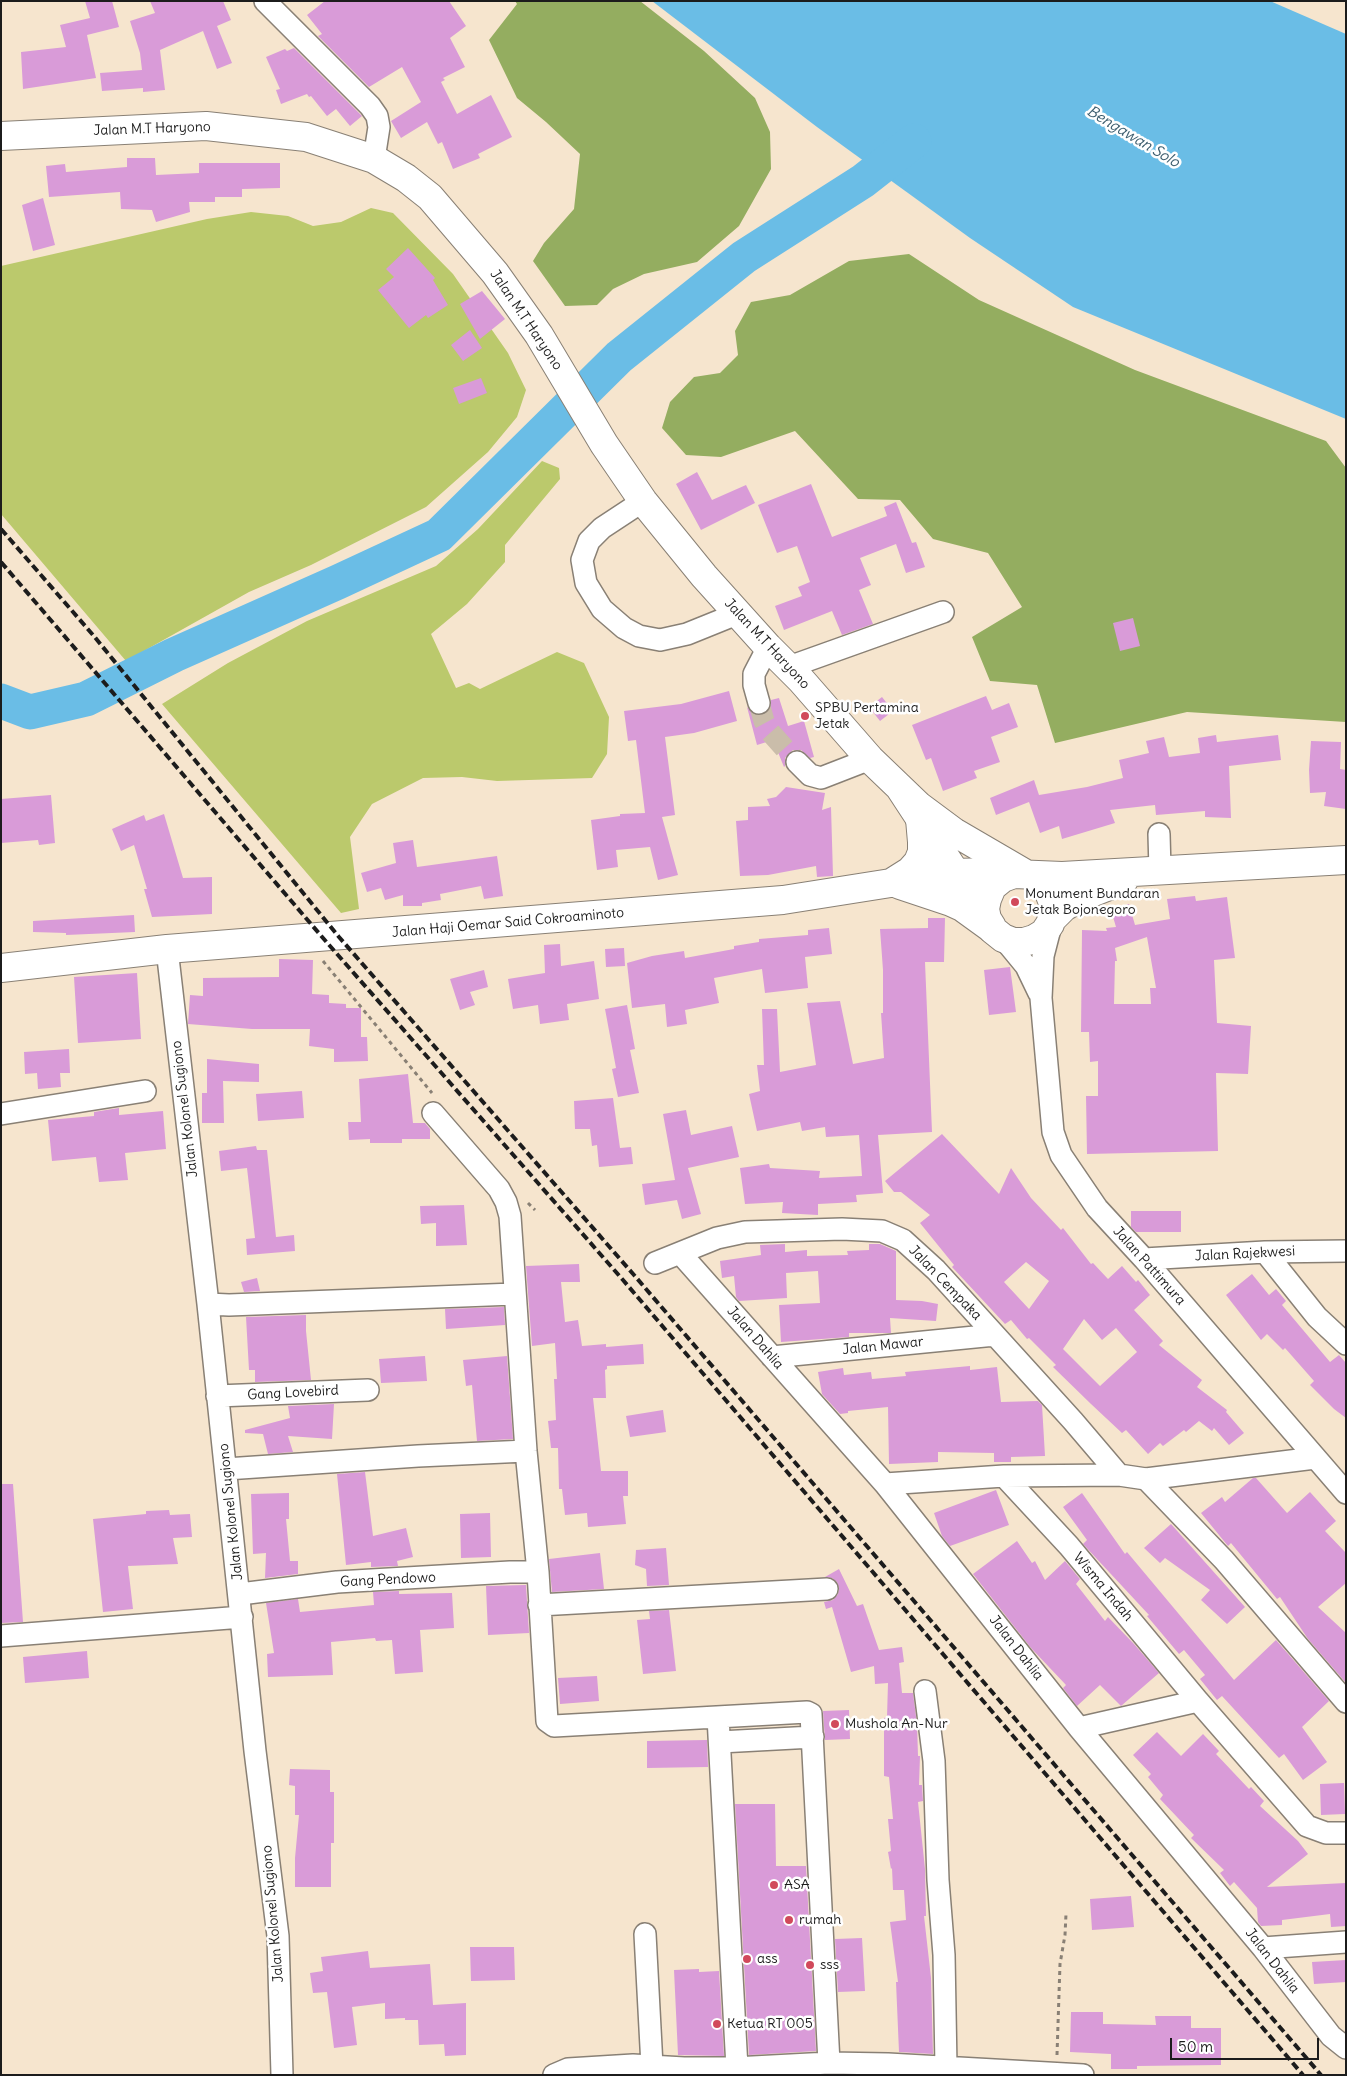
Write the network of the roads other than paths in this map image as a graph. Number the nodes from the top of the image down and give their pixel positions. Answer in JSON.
{"nodes":[{"id":1,"x":265,"y":1,"type":"edge"},
{"id":2,"x":1,"y":136,"type":"edge"},
{"id":3,"x":374,"y":160,"type":"junction"},
{"id":4,"x":643,"y":501,"type":"junction"},
{"id":5,"x":943,"y":612,"type":"dead end"},
{"id":6,"x":739,"y":613,"type":"junction"},
{"id":7,"x":768,"y":647,"type":"junction"},
{"id":8,"x":789,"y":667,"type":"junction"},
{"id":9,"x":759,"y":704,"type":"tunnel mouth"},
{"id":10,"x":870,"y":759,"type":"junction"},
{"id":11,"x":796,"y":762,"type":"tunnel mouth"},
{"id":12,"x":900,"y":788,"type":"junction"},
{"id":13,"x":920,"y":819,"type":"junction"},
{"id":14,"x":1159,"y":834,"type":"dead end"},
{"id":15,"x":1346,"y":860,"type":"edge"},
{"id":16,"x":1158,"y":870,"type":"junction"},
{"id":17,"x":954,"y":873,"type":"junction"},
{"id":18,"x":1020,"y":874,"type":"junction"},
{"id":19,"x":892,"y":883,"type":"junction"},
{"id":20,"x":1052,"y":919,"type":"junction"},
{"id":21,"x":998,"y":934,"type":"junction"},
{"id":22,"x":167,"y":950,"type":"junction"},
{"id":23,"x":1,"y":968,"type":"edge"},
{"id":24,"x":1042,"y":998,"type":"junction"},
{"id":25,"x":145,"y":1091,"type":"dead end"},
{"id":26,"x":435,"y":1106,"type":"road end"},
{"id":27,"x":1,"y":1114,"type":"edge"},
{"id":28,"x":1346,"y":1251,"type":"edge"},
{"id":29,"x":1265,"y":1252,"type":"junction"},
{"id":30,"x":680,"y":1253,"type":"junction"},
{"id":31,"x":1144,"y":1259,"type":"junction"},
{"id":32,"x":656,"y":1263,"type":"dead end"},
{"id":33,"x":514,"y":1294,"type":"junction"},
{"id":34,"x":208,"y":1304,"type":"junction"},
{"id":35,"x":995,"y":1335,"type":"junction"},
{"id":36,"x":1346,"y":1344,"type":"edge"},
{"id":37,"x":772,"y":1357,"type":"junction"},
{"id":38,"x":368,"y":1390,"type":"dead end"},
{"id":39,"x":217,"y":1396,"type":"junction"},
{"id":40,"x":526,"y":1451,"type":"junction"},
{"id":41,"x":1315,"y":1458,"type":"junction"},
{"id":42,"x":226,"y":1469,"type":"junction"},
{"id":43,"x":1119,"y":1475,"type":"junction"},
{"id":44,"x":1004,"y":1476,"type":"junction"},
{"id":45,"x":1146,"y":1479,"type":"junction"},
{"id":46,"x":885,"y":1484,"type":"junction"},
{"id":47,"x":1346,"y":1493,"type":"edge"},
{"id":48,"x":538,"y":1572,"type":"junction"},
{"id":49,"x":828,"y":1588,"type":"dead end"},
{"id":50,"x":240,"y":1594,"type":"junction"},
{"id":51,"x":540,"y":1605,"type":"junction"},
{"id":52,"x":242,"y":1617,"type":"junction"},
{"id":53,"x":1,"y":1636,"type":"edge"},
{"id":54,"x":925,"y":1691,"type":"dead end"},
{"id":55,"x":1198,"y":1701,"type":"junction"},
{"id":56,"x":1346,"y":1702,"type":"edge"},
{"id":57,"x":718,"y":1717,"type":"junction"},
{"id":58,"x":1079,"y":1728,"type":"junction"},
{"id":59,"x":813,"y":1737,"type":"junction"},
{"id":60,"x":720,"y":1742,"type":"junction"},
{"id":61,"x":1346,"y":1833,"type":"edge"},
{"id":62,"x":645,"y":1934,"type":"dead end"},
{"id":63,"x":1346,"y":1942,"type":"edge"},
{"id":64,"x":1263,"y":1948,"type":"junction"},
{"id":65,"x":1345,"y":2048,"type":"edge"},
{"id":66,"x":829,"y":2063,"type":"junction"},
{"id":67,"x":946,"y":2067,"type":"junction"},
{"id":68,"x":640,"y":2068,"type":"edge"},
{"id":69,"x":737,"y":2068,"type":"junction"},
{"id":70,"x":902,"y":2070,"type":"edge"},
{"id":71,"x":282,"y":2075,"type":"edge"},
{"id":72,"x":554,"y":2075,"type":"edge"},
{"id":73,"x":1083,"y":2075,"type":"edge"}],
"edges":[{"from":1,"to":3,"type":"street"},
{"from":2,"to":3,"type":"main road","name":"Jalan M.T Haryono"},
{"from":3,"to":4,"type":"main road","name":"Jalan M.T Haryono"},
{"from":4,"to":6,"type":"main road","name":"Jalan M.T Haryono"},
{"from":4,"to":6,"type":"street"},
{"from":5,"to":8,"type":"street"},
{"from":6,"to":7,"type":"main road","name":"Jalan M.T Haryono"},
{"from":7,"to":8,"type":"main road","name":"Jalan M.T Haryono"},
{"from":7,"to":9,"type":"street"},
{"from":8,"to":10,"type":"main road","name":"Jalan M.T Haryono"},
{"from":10,"to":11,"type":"street"},
{"from":10,"to":12,"type":"main road","name":"Jalan M.T Haryono"},
{"from":12,"to":13,"type":"main road"},
{"from":12,"to":18,"type":"main road"},
{"from":13,"to":17,"type":"main road"},
{"from":13,"to":19,"type":"main road"},
{"from":14,"to":16,"type":"street"},
{"from":15,"to":16,"type":"main road"},
{"from":16,"to":18,"type":"main road","name":"Jalan Haji Oemar Said Cokroaminoto"},
{"from":16,"to":20,"type":"main road"},
{"from":17,"to":18,"type":"main road","name":"Jalan Haji Oemar Said Cokroaminoto"},
{"from":17,"to":19,"type":"main road","name":"Jalan Haji Oemar Said Cokroaminoto"},
{"from":17,"to":21,"type":"main road"},
{"from":18,"to":20,"type":"main road"},
{"from":18,"to":21,"type":"main road"},
{"from":19,"to":21,"type":"main road"},
{"from":19,"to":22,"type":"main road","name":"Jalan Haji Oemar Said Cokroaminoto"},
{"from":20,"to":21,"type":"main road"},
{"from":20,"to":24,"type":"street","name":"Jalan Pattimura"},
{"from":21,"to":24,"type":"street"},
{"from":22,"to":23,"type":"main road","name":"Jalan Haji Oemar Said Cokroaminoto"},
{"from":22,"to":34,"type":"street","name":"Jalan Kolonel Sugiono"},
{"from":24,"to":31,"type":"street","name":"Jalan Pattimura"},
{"from":25,"to":27,"type":"street"},
{"from":26,"to":33,"type":"street"},
{"from":28,"to":29,"type":"street","name":"Jalan Rajekwesi"},
{"from":29,"to":31,"type":"street","name":"Jalan Rajekwesi"},
{"from":29,"to":36,"type":"street"},
{"from":30,"to":32,"type":"street","name":"Jalan Cempaka"},
{"from":30,"to":35,"type":"street","name":"Jalan Cempaka"},
{"from":30,"to":37,"type":"street","name":"Jalan Dahlia"},
{"from":31,"to":41,"type":"street","name":"Jalan Pattimura"},
{"from":33,"to":34,"type":"street"},
{"from":33,"to":40,"type":"street"},
{"from":34,"to":39,"type":"street","name":"Jalan Kolonel Sugiono"},
{"from":35,"to":37,"type":"street","name":"Jalan Mawar"},
{"from":35,"to":43,"type":"street","name":"Jalan Cempaka"},
{"from":37,"to":46,"type":"street","name":"Jalan Dahlia"},
{"from":38,"to":39,"type":"street","name":"Gang Lovebird"},
{"from":39,"to":42,"type":"street","name":"Jalan Kolonel Sugiono"},
{"from":40,"to":42,"type":"street"},
{"from":40,"to":48,"type":"street"},
{"from":41,"to":45,"type":"street"},
{"from":41,"to":47,"type":"street","name":"Jalan Pattimura"},
{"from":42,"to":50,"type":"street","name":"Jalan Kolonel Sugiono"},
{"from":43,"to":44,"type":"street"},
{"from":43,"to":45,"type":"street"},
{"from":44,"to":46,"type":"street"},
{"from":44,"to":55,"type":"street","name":"Wisma Indah"},
{"from":45,"to":56,"type":"street"},
{"from":46,"to":58,"type":"street","name":"Jalan Dahlia"},
{"from":48,"to":50,"type":"street","name":"Gang Pendowo"},
{"from":48,"to":51,"type":"street"},
{"from":49,"to":51,"type":"street"},
{"from":50,"to":52,"type":"street","name":"Jalan Kolonel Sugiono"},
{"from":51,"to":57,"type":"street"},
{"from":52,"to":53,"type":"street"},
{"from":52,"to":71,"type":"street","name":"Jalan Kolonel Sugiono"},
{"from":54,"to":67,"type":"street"},
{"from":55,"to":58,"type":"street"},
{"from":55,"to":61,"type":"street","name":"Wisma Indah"},
{"from":57,"to":59,"type":"street"},
{"from":57,"to":60,"type":"street"},
{"from":58,"to":64,"type":"street","name":"Jalan Dahlia"},
{"from":59,"to":60,"type":"street"},
{"from":59,"to":66,"type":"street"},
{"from":60,"to":69,"type":"street"},
{"from":62,"to":68,"type":"street"},
{"from":63,"to":64,"type":"street"},
{"from":64,"to":65,"type":"street","name":"Jalan Dahlia"},
{"from":66,"to":69,"type":"street"},
{"from":66,"to":70,"type":"street"},
{"from":67,"to":70,"type":"street"},
{"from":67,"to":73,"type":"street"},
{"from":68,"to":69,"type":"street"},
{"from":68,"to":72,"type":"street"}]}
